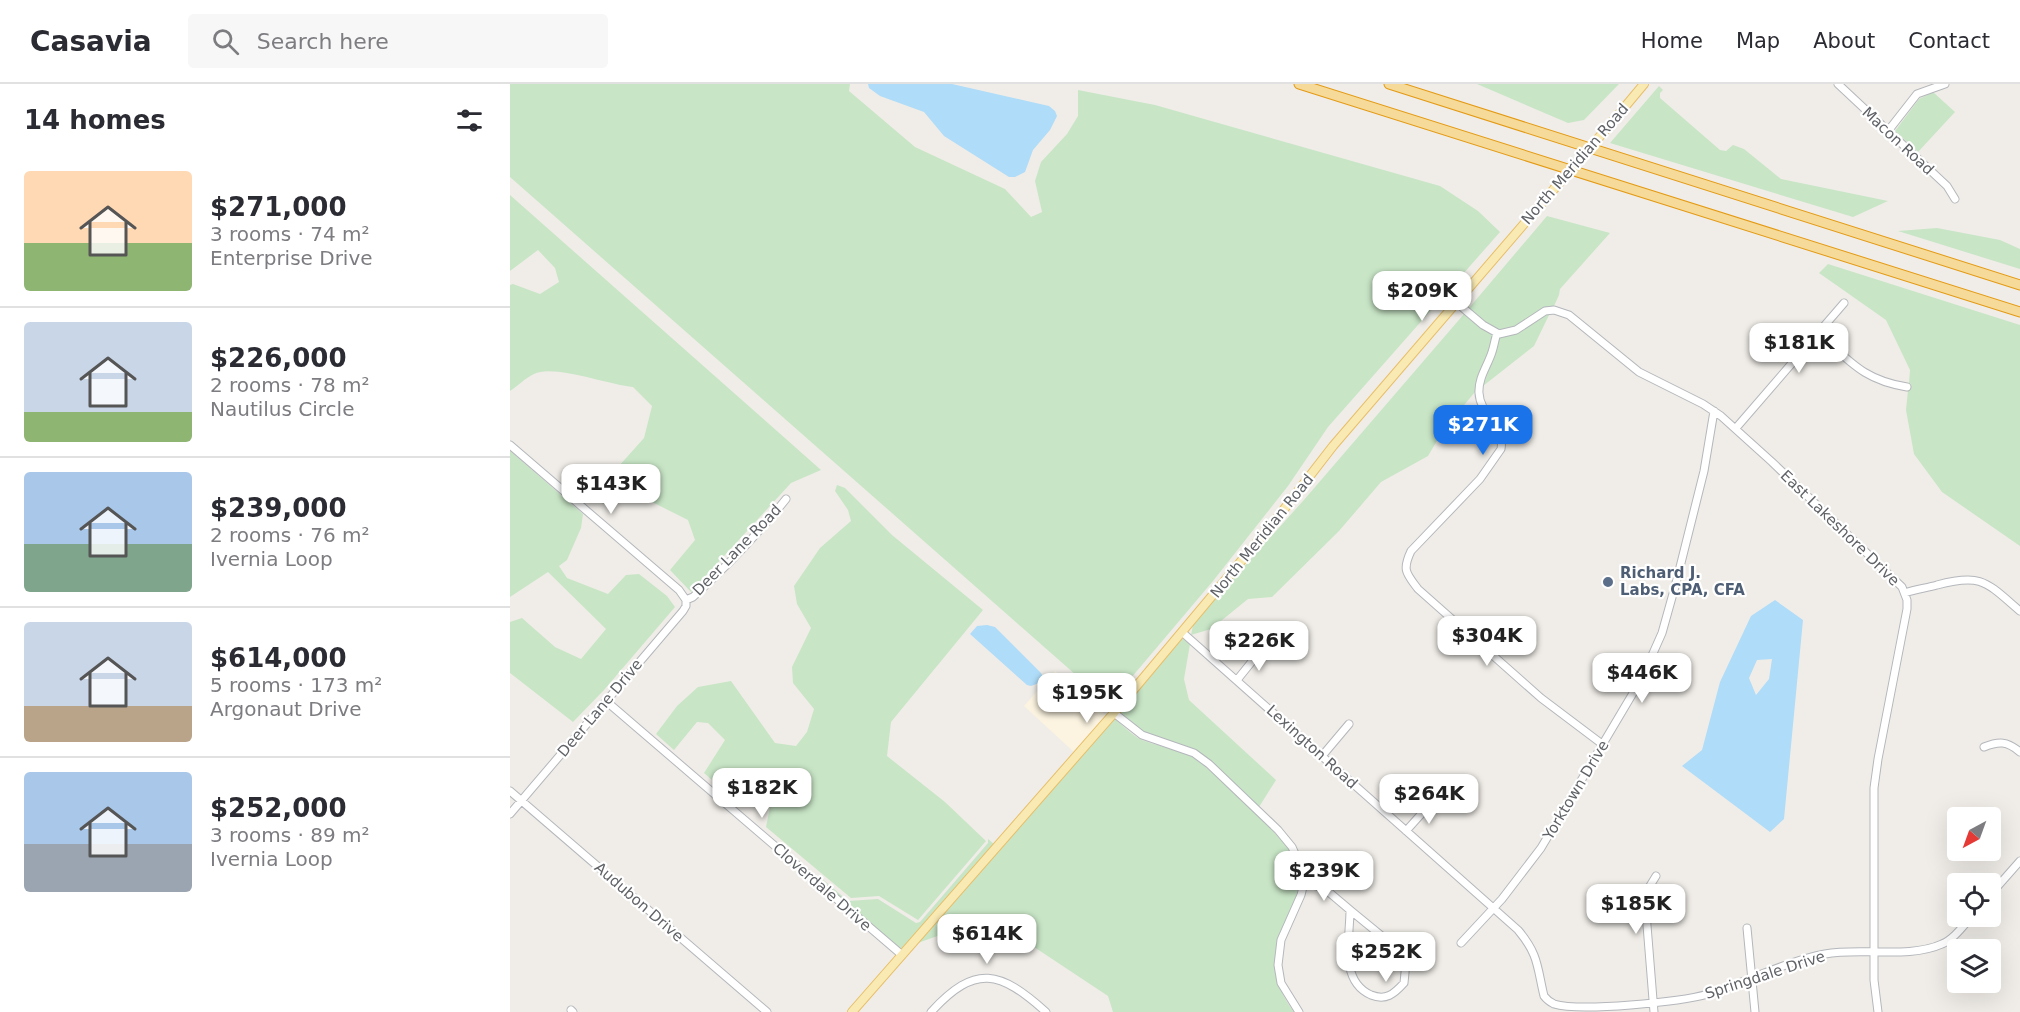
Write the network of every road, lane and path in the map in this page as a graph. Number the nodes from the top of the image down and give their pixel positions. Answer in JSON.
{"nodes":[{"id":1,"x":1299,"y":84,"type":"edge"},
{"id":2,"x":1389,"y":84,"type":"edge"},
{"id":3,"x":1644,"y":84,"type":"edge"},
{"id":4,"x":1838,"y":84,"type":"edge"},
{"id":5,"x":1945,"y":84,"type":"edge"},
{"id":6,"x":1888,"y":131,"type":"junction"},
{"id":7,"x":1955,"y":200,"type":"dead end"},
{"id":8,"x":2020,"y":285,"type":"edge"},
{"id":9,"x":1456,"y":302,"type":"junction"},
{"id":10,"x":1844,"y":303,"type":"dead end"},
{"id":11,"x":2020,"y":312,"type":"edge"},
{"id":12,"x":1497,"y":333,"type":"junction"},
{"id":13,"x":1818,"y":333,"type":"junction"},
{"id":14,"x":1907,"y":387,"type":"dead end"},
{"id":15,"x":1714,"y":411,"type":"junction"},
{"id":16,"x":1736,"y":429,"type":"junction"},
{"id":17,"x":510,"y":445,"type":"edge"},
{"id":18,"x":786,"y":499,"type":"dead end"},
{"id":19,"x":1905,"y":593,"type":"junction"},
{"id":20,"x":686,"y":600,"type":"junction"},
{"id":21,"x":2020,"y":611,"type":"edge"},
{"id":22,"x":1182,"y":633,"type":"junction"},
{"id":23,"x":1262,"y":649,"type":"dead end"},
{"id":24,"x":1236,"y":680,"type":"junction"},
{"id":25,"x":606,"y":701,"type":"junction"},
{"id":26,"x":1114,"y":713,"type":"junction"},
{"id":27,"x":1349,"y":724,"type":"dead end"},
{"id":28,"x":1602,"y":744,"type":"junction"},
{"id":29,"x":1984,"y":747,"type":"dead end"},
{"id":30,"x":2020,"y":752,"type":"edge"},
{"id":31,"x":1322,"y":756,"type":"junction"},
{"id":32,"x":510,"y":791,"type":"edge"},
{"id":33,"x":521,"y":801,"type":"junction"},
{"id":34,"x":1432,"y":802,"type":"dead end"},
{"id":35,"x":510,"y":814,"type":"edge"},
{"id":36,"x":1407,"y":831,"type":"junction"},
{"id":37,"x":2020,"y":861,"type":"edge"},
{"id":38,"x":1656,"y":876,"type":"dead end"},
{"id":39,"x":1304,"y":883,"type":"junction"},
{"id":40,"x":2001,"y":883,"type":"edge"},
{"id":41,"x":1493,"y":908,"type":"junction"},
{"id":42,"x":1350,"y":910,"type":"junction"},
{"id":43,"x":1963,"y":927,"type":"edge"},
{"id":44,"x":1748,"y":928,"type":"dead end"},
{"id":45,"x":1461,"y":943,"type":"dead end"},
{"id":46,"x":1874,"y":952,"type":"junction"},
{"id":47,"x":902,"y":955,"type":"junction"},
{"id":48,"x":1751,"y":978,"type":"junction"},
{"id":49,"x":1654,"y":1002,"type":"junction"},
{"id":50,"x":1582,"y":1007,"type":"joint"},
{"id":51,"x":767,"y":1012,"type":"edge"},
{"id":52,"x":852,"y":1012,"type":"edge"},
{"id":53,"x":932,"y":1012,"type":"edge"},
{"id":54,"x":1046,"y":1012,"type":"edge"},
{"id":55,"x":1299,"y":1012,"type":"edge"},
{"id":56,"x":1654,"y":1012,"type":"edge"},
{"id":57,"x":1755,"y":1012,"type":"edge"},
{"id":58,"x":1878,"y":1012,"type":"edge"}],
"edges":[{"from":1,"to":11,"type":"highway"},
{"from":2,"to":8,"type":"highway"},
{"from":3,"to":9,"type":"main road","name":"North Meridian Road","bridge":true},
{"from":4,"to":6,"type":"street","name":"Macon Road"},
{"from":5,"to":6,"type":"street"},
{"from":6,"to":7,"type":"street","name":"Macon Road"},
{"from":9,"to":12,"type":"street"},
{"from":9,"to":22,"type":"main road","name":"North Meridian Road"},
{"from":10,"to":13,"type":"street"},
{"from":12,"to":15,"type":"street","name":"East Lakeshore Drive"},
{"from":12,"to":28,"type":"street"},
{"from":13,"to":14,"type":"street"},
{"from":13,"to":16,"type":"street"},
{"from":15,"to":16,"type":"street","name":"East Lakeshore Drive"},
{"from":15,"to":28,"type":"street","name":"Yorktown Drive"},
{"from":16,"to":19,"type":"street","name":"East Lakeshore Drive"},
{"from":17,"to":20,"type":"street"},
{"from":18,"to":20,"type":"street","name":"Deer Lane Road"},
{"from":19,"to":21,"type":"street"},
{"from":19,"to":46,"type":"street","name":"East Lakeshore Drive"},
{"from":20,"to":25,"type":"street","name":"Deer Lane Drive"},
{"from":22,"to":24,"type":"street","name":"Lexington Road"},
{"from":22,"to":26,"type":"main road","name":"North Meridian Road"},
{"from":23,"to":24,"type":"street"},
{"from":24,"to":31,"type":"street","name":"Lexington Road"},
{"from":25,"to":33,"type":"street","name":"Deer Lane Drive"},
{"from":25,"to":47,"type":"street","name":"Cloverdale Drive"},
{"from":26,"to":39,"type":"street"},
{"from":26,"to":47,"type":"main road","name":"North Meridian Road"},
{"from":27,"to":31,"type":"street"},
{"from":28,"to":41,"type":"street","name":"Yorktown Drive"},
{"from":29,"to":30,"type":"street"},
{"from":31,"to":36,"type":"street","name":"Lexington Road"},
{"from":32,"to":33,"type":"street","name":"Audubon Drive"},
{"from":33,"to":35,"type":"street","name":"Deer Lane Drive"},
{"from":33,"to":51,"type":"street","name":"Audubon Drive"},
{"from":34,"to":36,"type":"street"},
{"from":36,"to":41,"type":"street","name":"Lexington Road"},
{"from":37,"to":40,"type":"street"},
{"from":38,"to":49,"type":"street"},
{"from":39,"to":42,"type":"street"},
{"from":39,"to":55,"type":"street"},
{"from":41,"to":45,"type":"street","name":"Yorktown Drive"},
{"from":41,"to":50,"type":"street","name":"Lexington Road"},
{"from":42,"to":42,"type":"street"},
{"from":43,"to":46,"type":"street","name":"Springdale Drive"},
{"from":44,"to":48,"type":"street"},
{"from":46,"to":48,"type":"street","name":"Springdale Drive"},
{"from":46,"to":58,"type":"street","name":"East Lakeshore Drive"},
{"from":47,"to":52,"type":"main road","name":"North Meridian Road"},
{"from":48,"to":49,"type":"street","name":"Springdale Drive"},
{"from":48,"to":57,"type":"street"},
{"from":49,"to":50,"type":"street","name":"Springdale Drive"},
{"from":49,"to":56,"type":"street"},
{"from":53,"to":54,"type":"street"}]}
